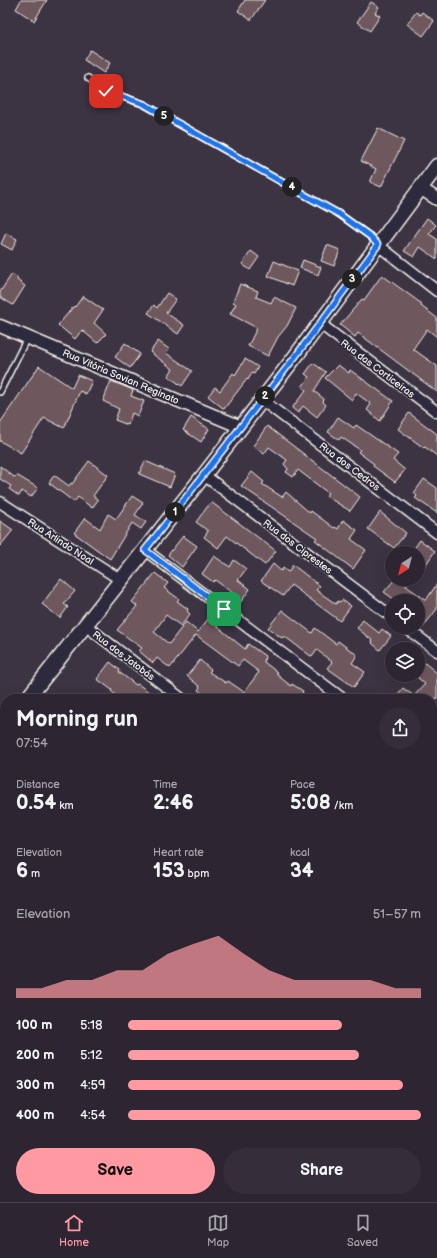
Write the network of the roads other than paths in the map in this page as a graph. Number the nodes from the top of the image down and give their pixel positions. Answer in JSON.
{"nodes":[{"id":1,"x":88,"y":78,"type":"dead end"},
{"id":2,"x":437,"y":166,"type":"edge"},
{"id":3,"x":420,"y":188,"type":"junction"},
{"id":4,"x":437,"y":199,"type":"edge"},
{"id":5,"x":378,"y":245,"type":"junction"},
{"id":6,"x":437,"y":291,"type":"edge"},
{"id":7,"x":319,"y":323,"type":"junction"},
{"id":8,"x":0,"y":326,"type":"edge"},
{"id":9,"x":28,"y":337,"type":"junction"},
{"id":10,"x":0,"y":392,"type":"edge"},
{"id":11,"x":262,"y":400,"type":"junction"},
{"id":12,"x":437,"y":412,"type":"edge"},
{"id":13,"x":241,"y":427,"type":"junction"},
{"id":14,"x":204,"y":475,"type":"junction"},
{"id":15,"x":0,"y":502,"type":"edge"},
{"id":16,"x":437,"y":533,"type":"edge"},
{"id":17,"x":145,"y":550,"type":"junction"},
{"id":18,"x":121,"y":580,"type":"junction"},
{"id":19,"x":385,"y":612,"type":"edge"},
{"id":20,"x":85,"y":625,"type":"junction"},
{"id":21,"x":414,"y":634,"type":"edge"},
{"id":22,"x":437,"y":651,"type":"edge"},
{"id":23,"x":31,"y":694,"type":"edge"},
{"id":24,"x":175,"y":694,"type":"edge"},
{"id":25,"x":336,"y":694,"type":"edge"}],
"edges":[{"from":1,"to":5,"type":"lane"},
{"from":2,"to":3,"type":"main road"},
{"from":3,"to":4,"type":"street"},
{"from":3,"to":5,"type":"main road"},
{"from":5,"to":6,"type":"street"},
{"from":5,"to":7,"type":"main road"},
{"from":7,"to":11,"type":"main road"},
{"from":7,"to":12,"type":"street","name":"Rua das Corticeiras"},
{"from":8,"to":9,"type":"street","name":"Rua Vitória Savian Reginato"},
{"from":9,"to":10,"type":"lane"},
{"from":9,"to":13,"type":"street","name":"Rua Vitória Savian Reginato"},
{"from":11,"to":13,"type":"main road"},
{"from":11,"to":16,"type":"street","name":"Rua dos Cedros"},
{"from":13,"to":14,"type":"main road"},
{"from":14,"to":17,"type":"main road"},
{"from":14,"to":19,"type":"street","name":"Rua dos Ciprestes"},
{"from":15,"to":18,"type":"street","name":"Rua Arlindo Noal"},
{"from":17,"to":18,"type":"main road"},
{"from":17,"to":25,"type":"street"},
{"from":18,"to":20,"type":"main road"},
{"from":20,"to":23,"type":"main road"},
{"from":20,"to":24,"type":"street","name":"Rua dos Jatobás"},
{"from":21,"to":22,"type":"street"}]}
